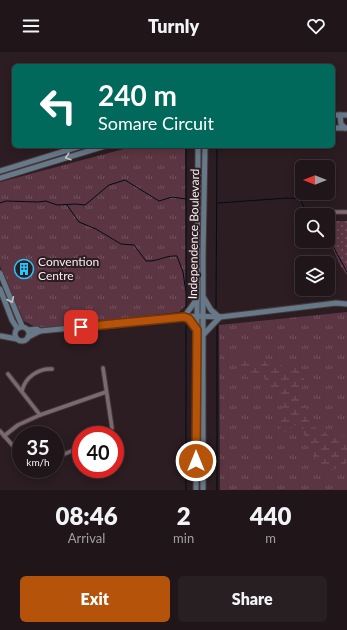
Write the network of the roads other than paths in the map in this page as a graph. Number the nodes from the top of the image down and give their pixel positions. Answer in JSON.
{"nodes":[{"id":1,"x":335,"y":115,"type":"edge"},
{"id":2,"x":340,"y":115,"type":"junction"},
{"id":3,"x":347,"y":115,"type":"edge"},
{"id":4,"x":335,"y":128,"type":"edge"},
{"id":5,"x":346,"y":128,"type":"edge"},
{"id":6,"x":75,"y":148,"type":"edge"},
{"id":7,"x":98,"y":148,"type":"edge"},
{"id":8,"x":198,"y":148,"type":"edge"},
{"id":9,"x":205,"y":148,"type":"edge"},
{"id":10,"x":0,"y":172,"type":"edge"},
{"id":11,"x":0,"y":178,"type":"edge"},
{"id":12,"x":335,"y":212,"type":"edge"},
{"id":13,"x":347,"y":212,"type":"edge"},
{"id":14,"x":0,"y":273,"type":"edge"},
{"id":15,"x":0,"y":290,"type":"edge"},
{"id":16,"x":197,"y":298,"type":"junction"},
{"id":17,"x":203,"y":298,"type":"junction"},
{"id":18,"x":347,"y":304,"type":"edge"},
{"id":19,"x":197,"y":316,"type":"junction"},
{"id":20,"x":203,"y":316,"type":"junction"},
{"id":21,"x":184,"y":317,"type":"junction"},
{"id":22,"x":220,"y":317,"type":"junction"},
{"id":23,"x":18,"y":329,"type":"junction"},
{"id":24,"x":28,"y":330,"type":"junction"},
{"id":25,"x":197,"y":330,"type":"junction"},
{"id":26,"x":40,"y":331,"type":"junction"},
{"id":27,"x":204,"y":334,"type":"junction"},
{"id":28,"x":0,"y":336,"type":"edge"},
{"id":29,"x":28,"y":337,"type":"junction"},
{"id":30,"x":17,"y":339,"type":"junction"},
{"id":31,"x":103,"y":368,"type":"dead end"},
{"id":32,"x":52,"y":369,"type":"dead end"},
{"id":33,"x":8,"y":374,"type":"dead end"},
{"id":34,"x":22,"y":391,"type":"junction"},
{"id":35,"x":106,"y":392,"type":"junction"},
{"id":36,"x":40,"y":415,"type":"junction"},
{"id":37,"x":112,"y":426,"type":"edge"},
{"id":38,"x":0,"y":431,"type":"edge"},
{"id":39,"x":4,"y":436,"type":"junction"},
{"id":40,"x":12,"y":445,"type":"edge"},
{"id":41,"x":196,"y":490,"type":"edge"},
{"id":42,"x":203,"y":490,"type":"edge"}],
"edges":[{"from":1,"to":2,"type":"street"},
{"from":2,"to":3,"type":"street"},
{"from":2,"to":5,"type":"street"},
{"from":4,"to":5,"type":"street"},
{"from":6,"to":10,"type":"street"},
{"from":7,"to":11,"type":"street","one_way":true},
{"from":8,"to":16,"type":"street","name":"Independence Boulevard"},
{"from":9,"to":17,"type":"street","name":"Independence Boulevard"},
{"from":12,"to":13,"type":"street"},
{"from":14,"to":23,"type":"street","one_way":true},
{"from":15,"to":23,"type":"street"},
{"from":16,"to":19,"type":"street","name":"Independence Boulevard"},
{"from":16,"to":21,"type":"street"},
{"from":17,"to":20,"type":"street","name":"Independence Boulevard"},
{"from":17,"to":22,"type":"street"},
{"from":18,"to":22,"type":"street"},
{"from":19,"to":20,"type":"street"},
{"from":19,"to":21,"type":"street"},
{"from":19,"to":25,"type":"street","name":"Independence Boulevard"},
{"from":20,"to":22,"type":"street"},
{"from":20,"to":27,"type":"street","name":"Independence Boulevard"},
{"from":21,"to":25,"type":"street"},
{"from":21,"to":26,"type":"street"},
{"from":22,"to":27,"type":"street"},
{"from":23,"to":24,"type":"street"},
{"from":23,"to":28,"type":"street"},
{"from":23,"to":30,"type":"street"},
{"from":24,"to":26,"type":"street"},
{"from":24,"to":29,"type":"street"},
{"from":25,"to":41,"type":"street","name":"Independence Boulevard"},
{"from":26,"to":29,"type":"street"},
{"from":27,"to":42,"type":"street","name":"Independence Boulevard"},
{"from":28,"to":30,"type":"street"},
{"from":29,"to":30,"type":"street"},
{"from":31,"to":35,"type":"street"},
{"from":32,"to":34,"type":"street"},
{"from":33,"to":34,"type":"street"},
{"from":34,"to":36,"type":"street"},
{"from":35,"to":36,"type":"street"},
{"from":35,"to":37,"type":"street"},
{"from":36,"to":39,"type":"street"},
{"from":38,"to":39,"type":"street"},
{"from":39,"to":40,"type":"street"}]}
